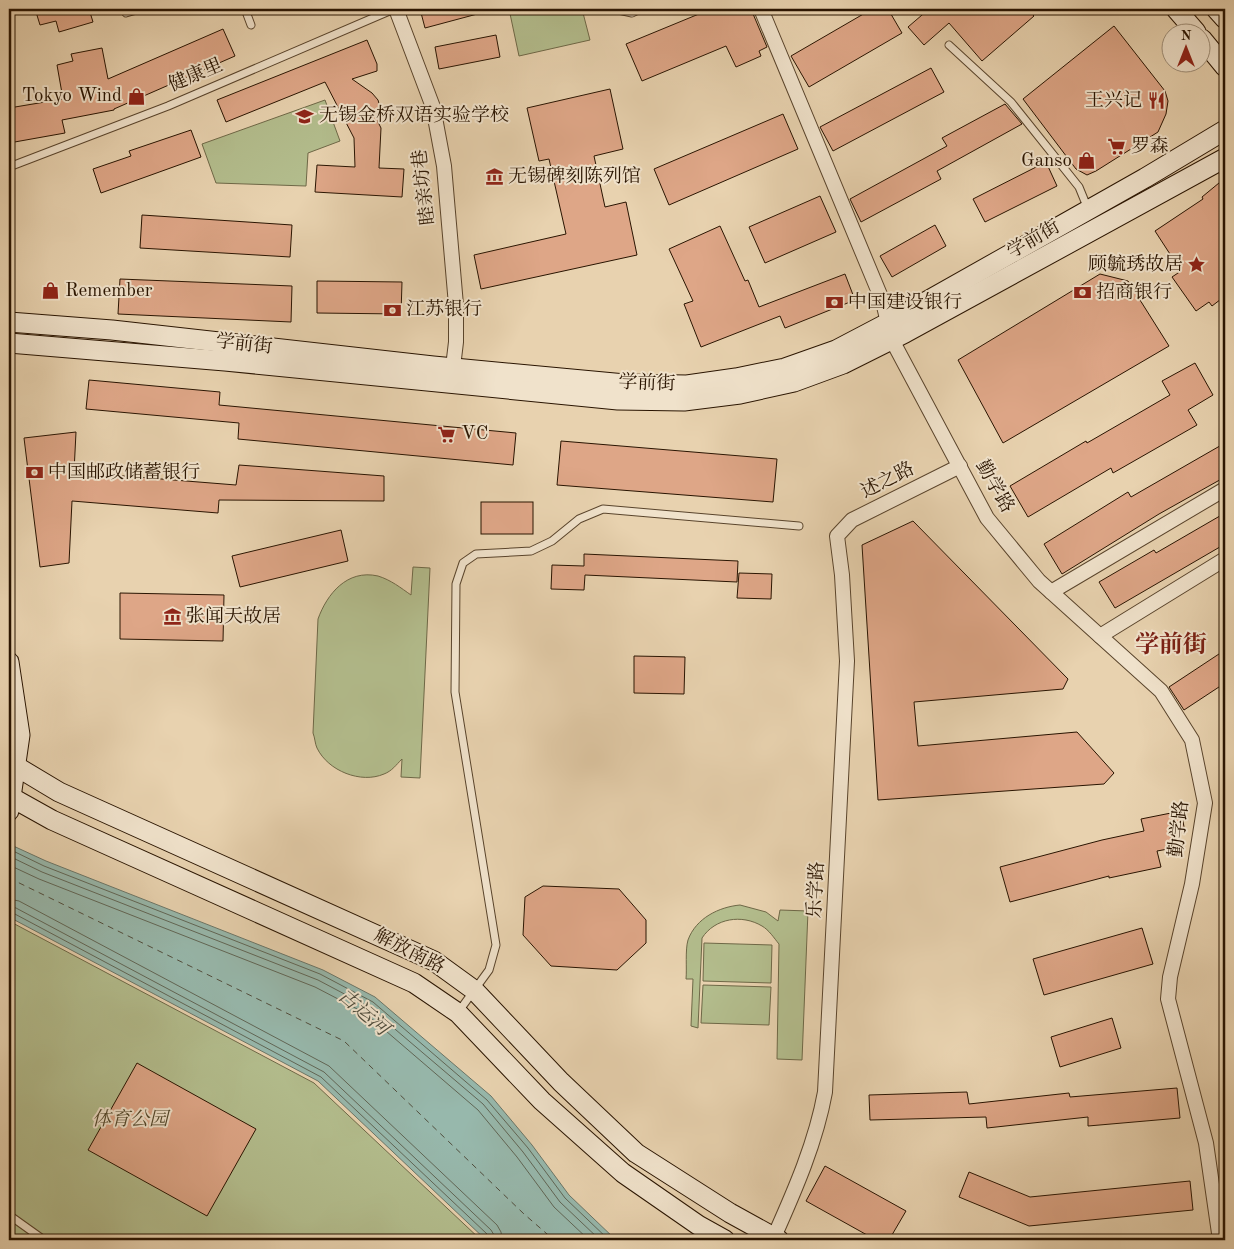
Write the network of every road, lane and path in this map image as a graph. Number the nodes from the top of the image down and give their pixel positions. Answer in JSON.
{"nodes":[{"id":1,"x":140,"y":9,"type":"edge"},
{"id":2,"x":245,"y":9,"type":"edge"},
{"id":3,"x":395,"y":9,"type":"edge"},
{"id":4,"x":614,"y":9,"type":"edge"},
{"id":5,"x":640,"y":9,"type":"edge"},
{"id":6,"x":761,"y":9,"type":"edge"},
{"id":7,"x":1176,"y":9,"type":"edge"},
{"id":8,"x":1216,"y":9,"type":"edge"},
{"id":9,"x":126,"y":13,"type":"dead end"},
{"id":10,"x":1225,"y":19,"type":"edge"},
{"id":11,"x":1187,"y":22,"type":"edge"},
{"id":12,"x":251,"y":25,"type":"dead end"},
{"id":13,"x":949,"y":45,"type":"dead end"},
{"id":14,"x":1212,"y":51,"type":"edge"},
{"id":15,"x":1225,"y":67,"type":"edge"},
{"id":16,"x":1225,"y":130,"type":"edge"},
{"id":17,"x":1225,"y":158,"type":"edge"},
{"id":18,"x":9,"y":167,"type":"edge"},
{"id":19,"x":1088,"y":209,"type":"junction"},
{"id":20,"x":9,"y":322,"type":"edge"},
{"id":21,"x":889,"y":332,"type":"junction"},
{"id":22,"x":9,"y":343,"type":"edge"},
{"id":23,"x":454,"y":367,"type":"junction"},
{"id":24,"x":960,"y":466,"type":"junction"},
{"id":25,"x":1225,"y":489,"type":"edge"},
{"id":26,"x":799,"y":526,"type":"dead end"},
{"id":27,"x":838,"y":536,"type":"joint"},
{"id":28,"x":1225,"y":559,"type":"edge"},
{"id":29,"x":1051,"y":592,"type":"junction"},
{"id":30,"x":1100,"y":636,"type":"junction"},
{"id":31,"x":9,"y":662,"type":"edge"},
{"id":32,"x":12,"y":764,"type":"edge"},
{"id":33,"x":9,"y":801,"type":"edge"},
{"id":34,"x":474,"y":990,"type":"junction"},
{"id":35,"x":458,"y":1013,"type":"junction"},
{"id":36,"x":9,"y":1215,"type":"edge"},
{"id":37,"x":777,"y":1239,"type":"edge"},
{"id":38,"x":44,"y":1240,"type":"edge"},
{"id":39,"x":725,"y":1240,"type":"edge"},
{"id":40,"x":1220,"y":1240,"type":"edge"}],
"edges":[{"from":1,"to":9,"type":"lane"},
{"from":2,"to":12,"type":"lane"},
{"from":3,"to":18,"type":"lane","name":"健康里"},
{"from":3,"to":23,"type":"street","name":"睦亲坊巷"},
{"from":4,"to":5,"type":"lane"},
{"from":6,"to":21,"type":"street","name":"勤学路"},
{"from":7,"to":11,"type":"main road"},
{"from":8,"to":10,"type":"main road"},
{"from":13,"to":19,"type":"lane"},
{"from":14,"to":15,"type":"main road"},
{"from":16,"to":19,"type":"main road","name":"学前街"},
{"from":17,"to":21,"type":"main road","name":"学前街"},
{"from":19,"to":21,"type":"main road","name":"学前街"},
{"from":20,"to":23,"type":"main road","name":"学前街"},
{"from":21,"to":22,"type":"main road","name":"学前街"},
{"from":21,"to":23,"type":"main road","name":"学前街"},
{"from":21,"to":24,"type":"street","name":"勤学路"},
{"from":24,"to":27,"type":"street","name":"述之路"},
{"from":24,"to":29,"type":"street","name":"勤学路"},
{"from":25,"to":29,"type":"street"},
{"from":26,"to":34,"type":"lane"},
{"from":27,"to":37,"type":"street","name":"乐学路"},
{"from":28,"to":30,"type":"street"},
{"from":29,"to":30,"type":"street","name":"勤学路"},
{"from":30,"to":40,"type":"street","name":"勤学路"},
{"from":31,"to":32,"type":"main road"},
{"from":32,"to":33,"type":"main road"},
{"from":32,"to":34,"type":"main road","name":"解放南路"},
{"from":33,"to":35,"type":"main road","name":"解放南路"},
{"from":34,"to":35,"type":"lane"},
{"from":34,"to":37,"type":"main road","name":"解放南路"},
{"from":35,"to":39,"type":"main road","name":"解放南路"},
{"from":36,"to":38,"type":"lane"}]}
